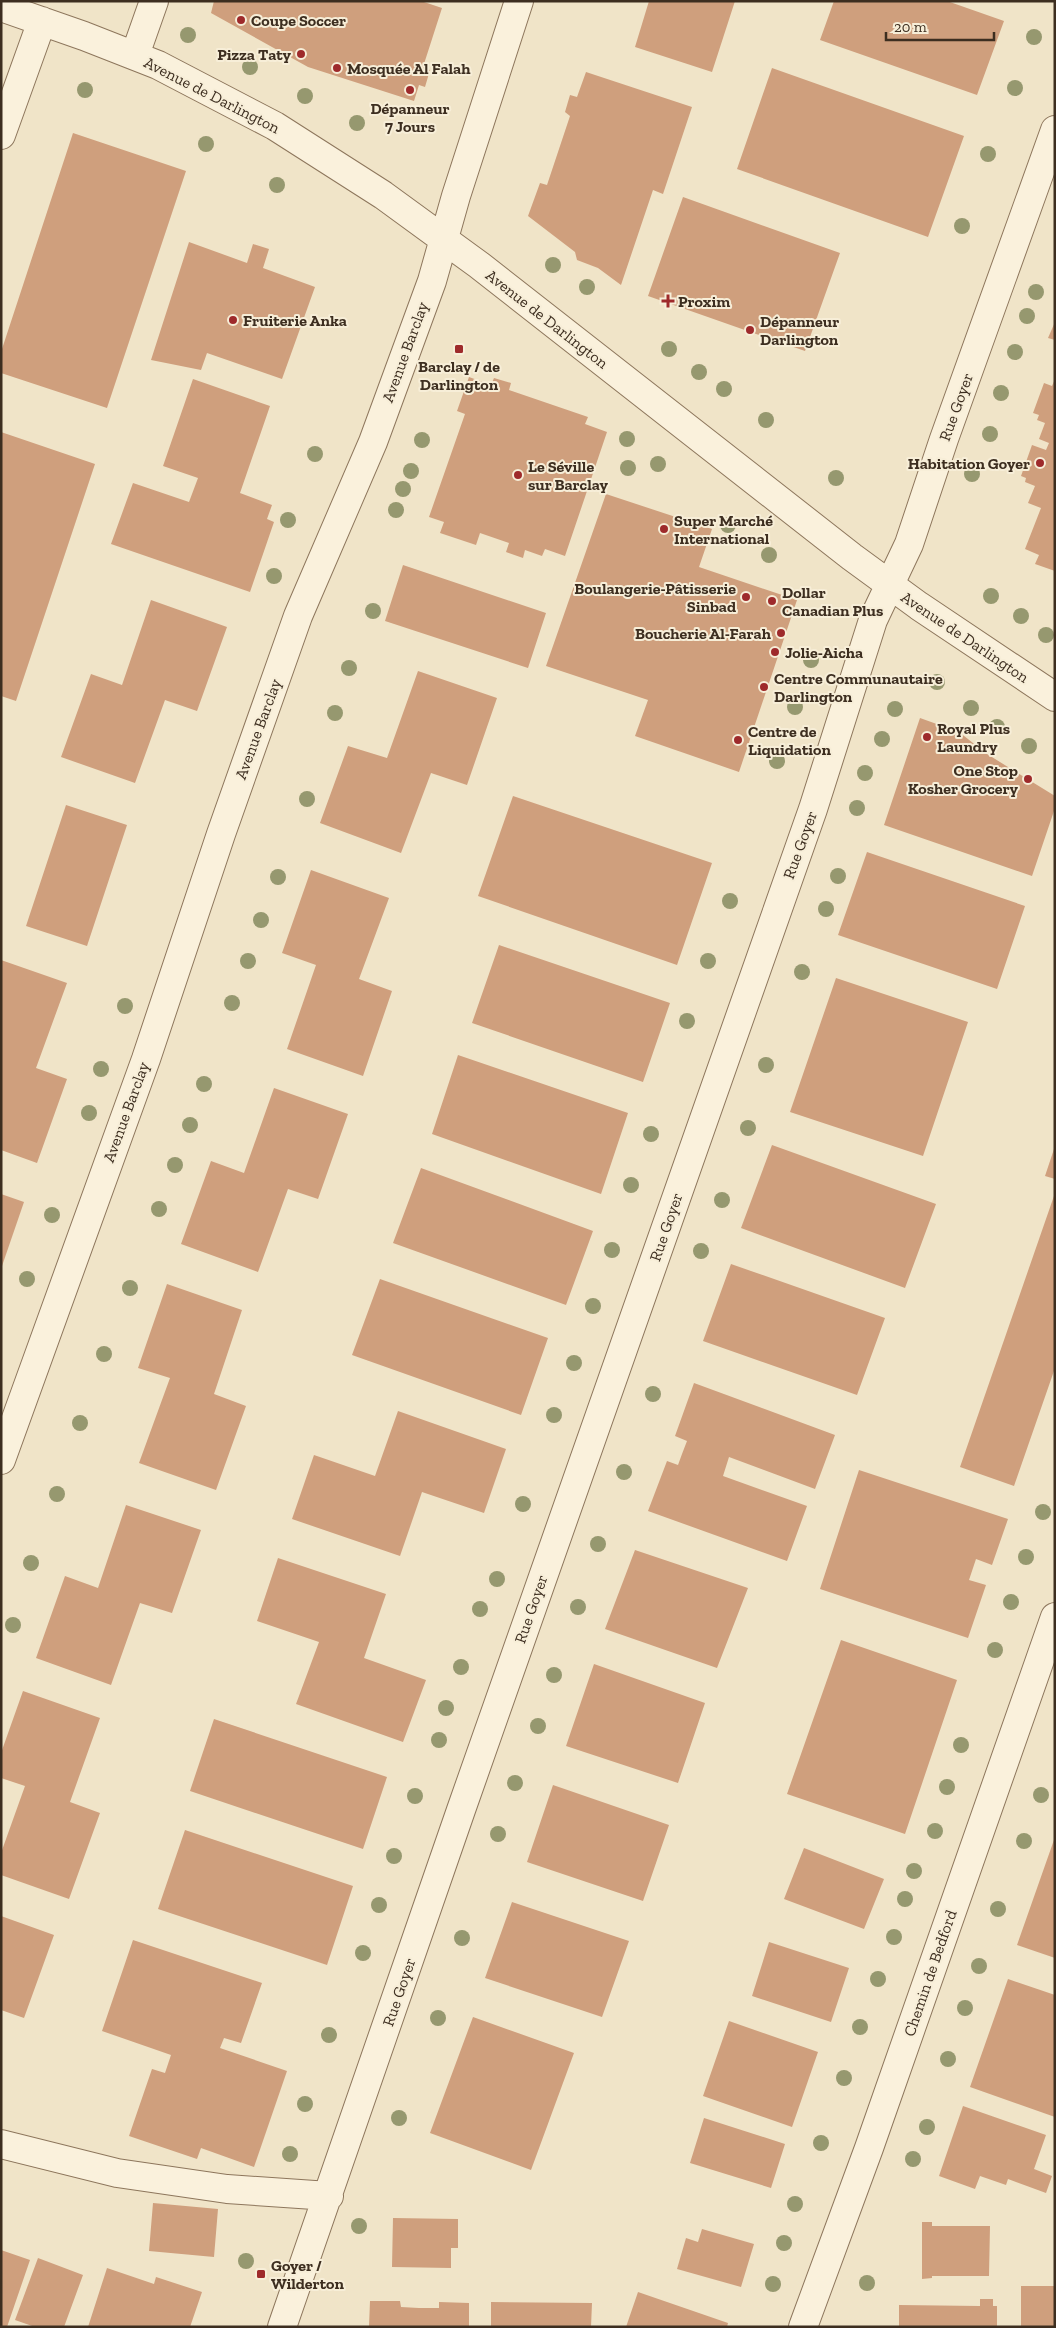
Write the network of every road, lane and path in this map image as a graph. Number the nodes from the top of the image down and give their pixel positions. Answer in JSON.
{"nodes":[{"id":1,"x":154,"y":1,"type":"edge"},
{"id":2,"x":519,"y":1,"type":"edge"},
{"id":3,"x":1,"y":7,"type":"edge"},
{"id":4,"x":42,"y":22,"type":"junction"},
{"id":5,"x":135,"y":56,"type":"junction"},
{"id":6,"x":1055,"y":130,"type":"edge"},
{"id":7,"x":1,"y":135,"type":"edge"},
{"id":8,"x":444,"y":238,"type":"junction"},
{"id":9,"x":890,"y":585,"type":"junction"},
{"id":10,"x":1055,"y":697,"type":"edge"},
{"id":11,"x":1,"y":1460,"type":"edge"},
{"id":12,"x":1055,"y":1617,"type":"edge"},
{"id":13,"x":1,"y":2144,"type":"edge"},
{"id":14,"x":329,"y":2196,"type":"junction"},
{"id":15,"x":282,"y":2327,"type":"edge"},
{"id":16,"x":803,"y":2327,"type":"edge"}],
"edges":[{"from":1,"to":5,"type":"street"},
{"from":2,"to":8,"type":"street","name":"Avenue Barclay"},
{"from":3,"to":4,"type":"street","name":"Avenue de Darlington"},
{"from":4,"to":5,"type":"street","name":"Avenue de Darlington"},
{"from":4,"to":7,"type":"street"},
{"from":5,"to":8,"type":"street","name":"Avenue de Darlington"},
{"from":6,"to":9,"type":"street","name":"Rue Goyer"},
{"from":8,"to":9,"type":"street","name":"Avenue de Darlington"},
{"from":8,"to":11,"type":"street","name":"Avenue Barclay"},
{"from":9,"to":10,"type":"street","name":"Avenue de Darlington"},
{"from":9,"to":14,"type":"street","name":"Rue Goyer"},
{"from":12,"to":16,"type":"street","name":"Chemin de Bedford"},
{"from":13,"to":14,"type":"street"},
{"from":14,"to":15,"type":"street","name":"Rue Goyer"}]}
